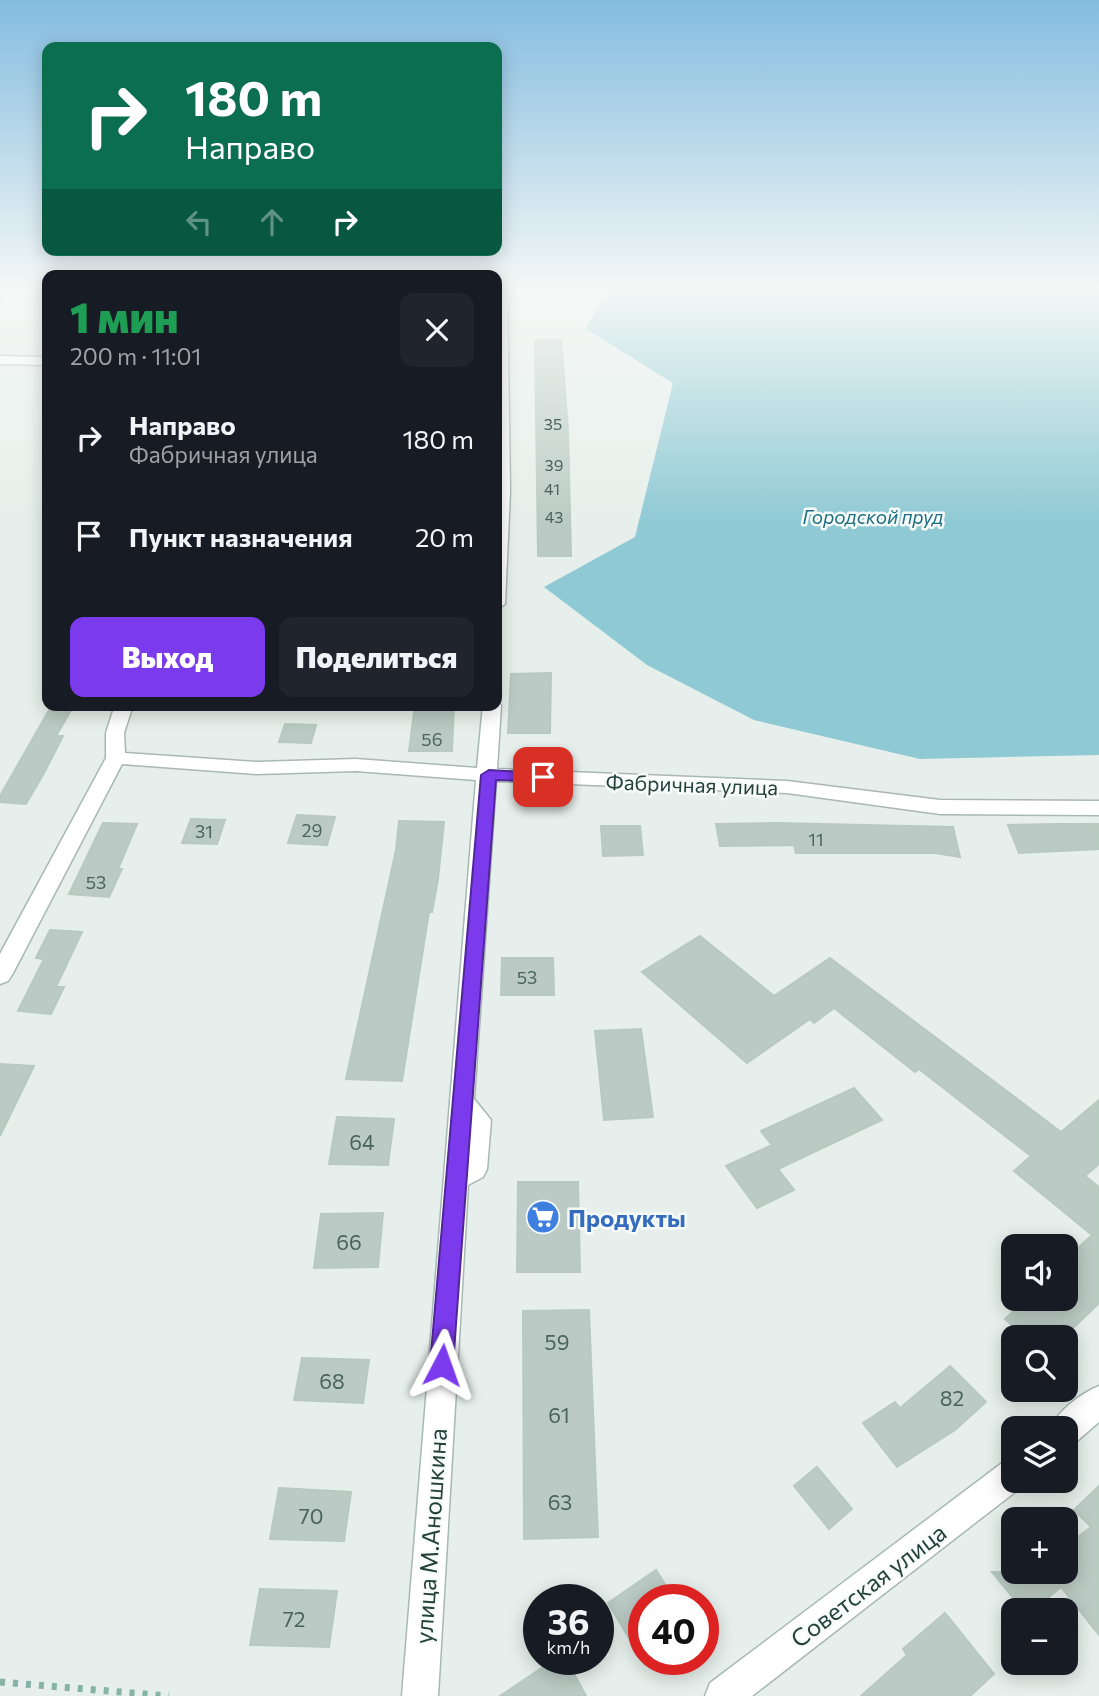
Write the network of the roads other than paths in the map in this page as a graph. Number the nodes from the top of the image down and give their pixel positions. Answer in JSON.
{"nodes":[{"id":1,"x":122,"y":711,"type":"edge"},
{"id":2,"x":492,"y":711,"type":"edge"},
{"id":3,"x":116,"y":758,"type":"junction"},
{"id":4,"x":489,"y":775,"type":"junction"},
{"id":5,"x":1099,"y":808,"type":"edge"},
{"id":6,"x":0,"y":975,"type":"edge"},
{"id":7,"x":1099,"y":1401,"type":"edge"},
{"id":8,"x":1078,"y":1419,"type":"edge"},
{"id":9,"x":1001,"y":1483,"type":"edge"},
{"id":10,"x":421,"y":1696,"type":"edge"},
{"id":11,"x":723,"y":1696,"type":"edge"}],
"edges":[{"from":1,"to":3,"type":"street"},
{"from":2,"to":4,"type":"street","name":"улица М.Аношкина"},
{"from":3,"to":4,"type":"street","name":"Фабричная улица"},
{"from":3,"to":6,"type":"street"},
{"from":4,"to":5,"type":"street","name":"Фабричная улица"},
{"from":4,"to":10,"type":"street","name":"улица М.Аношкина"},
{"from":7,"to":8,"type":"street"},
{"from":9,"to":11,"type":"street","name":"Советская улица"}]}
